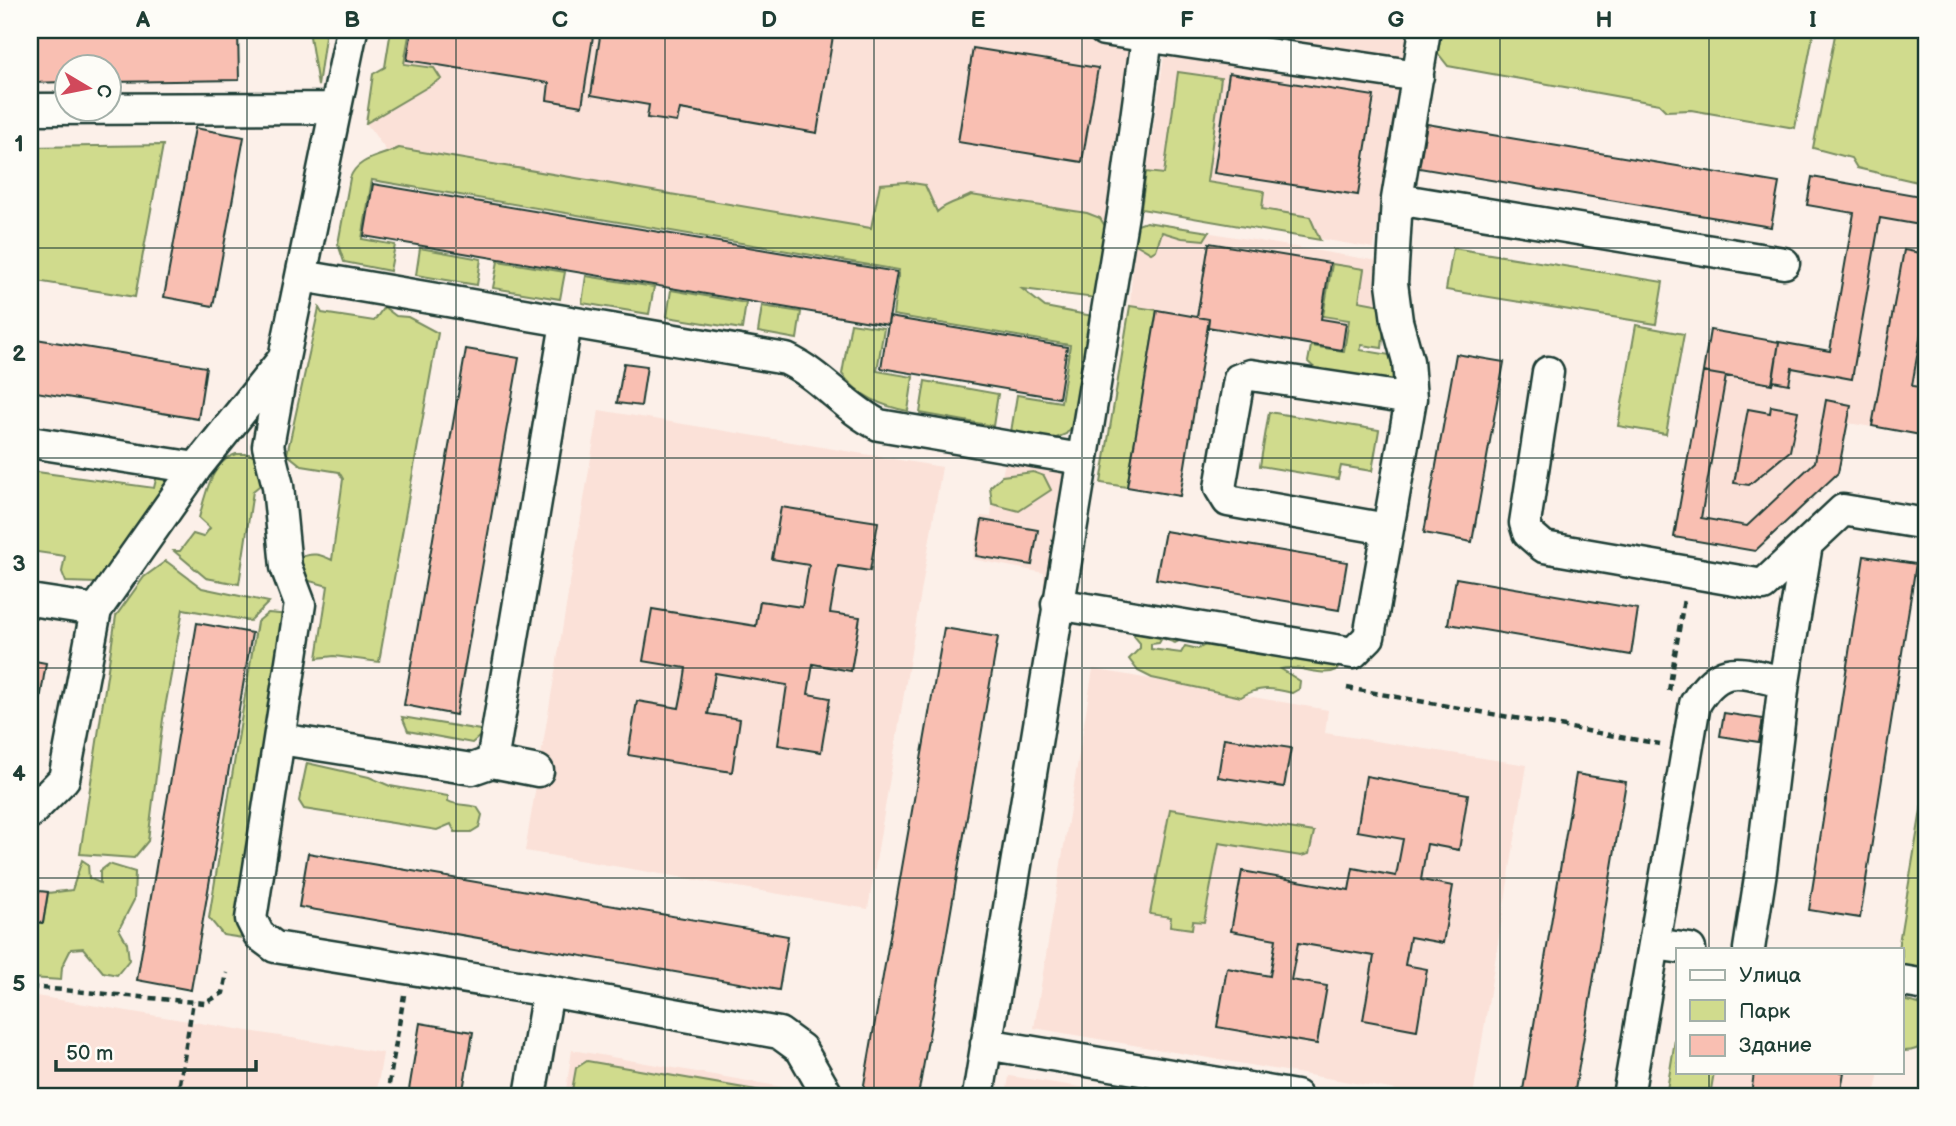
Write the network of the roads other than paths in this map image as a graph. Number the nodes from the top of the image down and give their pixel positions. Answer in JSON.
{"nodes":[{"id":1,"x":352,"y":30,"type":"edge"},
{"id":2,"x":1104,"y":30,"type":"edge"},
{"id":3,"x":1425,"y":30,"type":"edge"},
{"id":4,"x":1148,"y":33,"type":"edge"},
{"id":5,"x":1418,"y":76,"type":"junction"},
{"id":6,"x":336,"y":108,"type":"junction"},
{"id":7,"x":30,"y":110,"type":"edge"},
{"id":8,"x":1396,"y":199,"type":"junction"},
{"id":9,"x":1784,"y":263,"type":"dead end"},
{"id":10,"x":302,"y":276,"type":"junction"},
{"id":11,"x":566,"y":323,"type":"junction"},
{"id":12,"x":284,"y":358,"type":"junction"},
{"id":13,"x":1548,"y":372,"type":"dead end"},
{"id":14,"x":1411,"y":399,"type":"junction"},
{"id":15,"x":222,"y":436,"type":"junction"},
{"id":16,"x":30,"y":442,"type":"edge"},
{"id":17,"x":268,"y":446,"type":"junction"},
{"id":18,"x":1081,"y":459,"type":"junction"},
{"id":19,"x":196,"y":468,"type":"junction"},
{"id":20,"x":1926,"y":524,"type":"edge"},
{"id":21,"x":1387,"y":529,"type":"junction"},
{"id":22,"x":1807,"y":544,"type":"junction"},
{"id":23,"x":30,"y":600,"type":"edge"},
{"id":24,"x":1057,"y":604,"type":"junction"},
{"id":25,"x":96,"y":610,"type":"junction"},
{"id":26,"x":1784,"y":682,"type":"junction"},
{"id":27,"x":280,"y":739,"type":"junction"},
{"id":28,"x":492,"y":762,"type":"junction"},
{"id":29,"x":538,"y":771,"type":"dead end"},
{"id":30,"x":30,"y":813,"type":"edge"},
{"id":31,"x":1654,"y":944,"type":"junction"},
{"id":32,"x":1683,"y":948,"type":"edge"},
{"id":33,"x":1749,"y":948,"type":"edge"},
{"id":34,"x":1904,"y":981,"type":"edge"},
{"id":35,"x":1926,"y":985,"type":"edge"},
{"id":36,"x":548,"y":991,"type":"junction"},
{"id":37,"x":986,"y":1044,"type":"junction"},
{"id":38,"x":1280,"y":1095,"type":"edge"},
{"id":39,"x":530,"y":1096,"type":"edge"},
{"id":40,"x":828,"y":1096,"type":"edge"},
{"id":41,"x":978,"y":1096,"type":"edge"},
{"id":42,"x":1628,"y":1096,"type":"edge"}],
"edges":[{"from":1,"to":6,"type":"street"},
{"from":2,"to":4,"type":"street"},
{"from":3,"to":5,"type":"street"},
{"from":4,"to":5,"type":"street"},
{"from":4,"to":18,"type":"street"},
{"from":5,"to":8,"type":"street"},
{"from":6,"to":7,"type":"street"},
{"from":6,"to":10,"type":"street"},
{"from":8,"to":9,"type":"street"},
{"from":8,"to":14,"type":"street"},
{"from":10,"to":11,"type":"street"},
{"from":10,"to":12,"type":"street"},
{"from":11,"to":18,"type":"street"},
{"from":11,"to":28,"type":"street"},
{"from":12,"to":15,"type":"street"},
{"from":12,"to":17,"type":"street"},
{"from":13,"to":22,"type":"street"},
{"from":14,"to":21,"type":"street"},
{"from":14,"to":21,"type":"street"},
{"from":15,"to":17,"type":"street"},
{"from":15,"to":19,"type":"street"},
{"from":16,"to":19,"type":"street"},
{"from":17,"to":27,"type":"street"},
{"from":18,"to":24,"type":"street"},
{"from":19,"to":25,"type":"street"},
{"from":20,"to":22,"type":"street"},
{"from":21,"to":24,"type":"street"},
{"from":22,"to":26,"type":"street"},
{"from":23,"to":25,"type":"street"},
{"from":24,"to":37,"type":"street"},
{"from":25,"to":30,"type":"street"},
{"from":26,"to":31,"type":"street"},
{"from":26,"to":33,"type":"street"},
{"from":27,"to":28,"type":"street"},
{"from":27,"to":36,"type":"street"},
{"from":28,"to":29,"type":"street"},
{"from":31,"to":32,"type":"street"},
{"from":31,"to":42,"type":"street"},
{"from":34,"to":35,"type":"street"},
{"from":36,"to":39,"type":"street"},
{"from":36,"to":40,"type":"street"},
{"from":37,"to":38,"type":"street"},
{"from":37,"to":41,"type":"street"}]}
